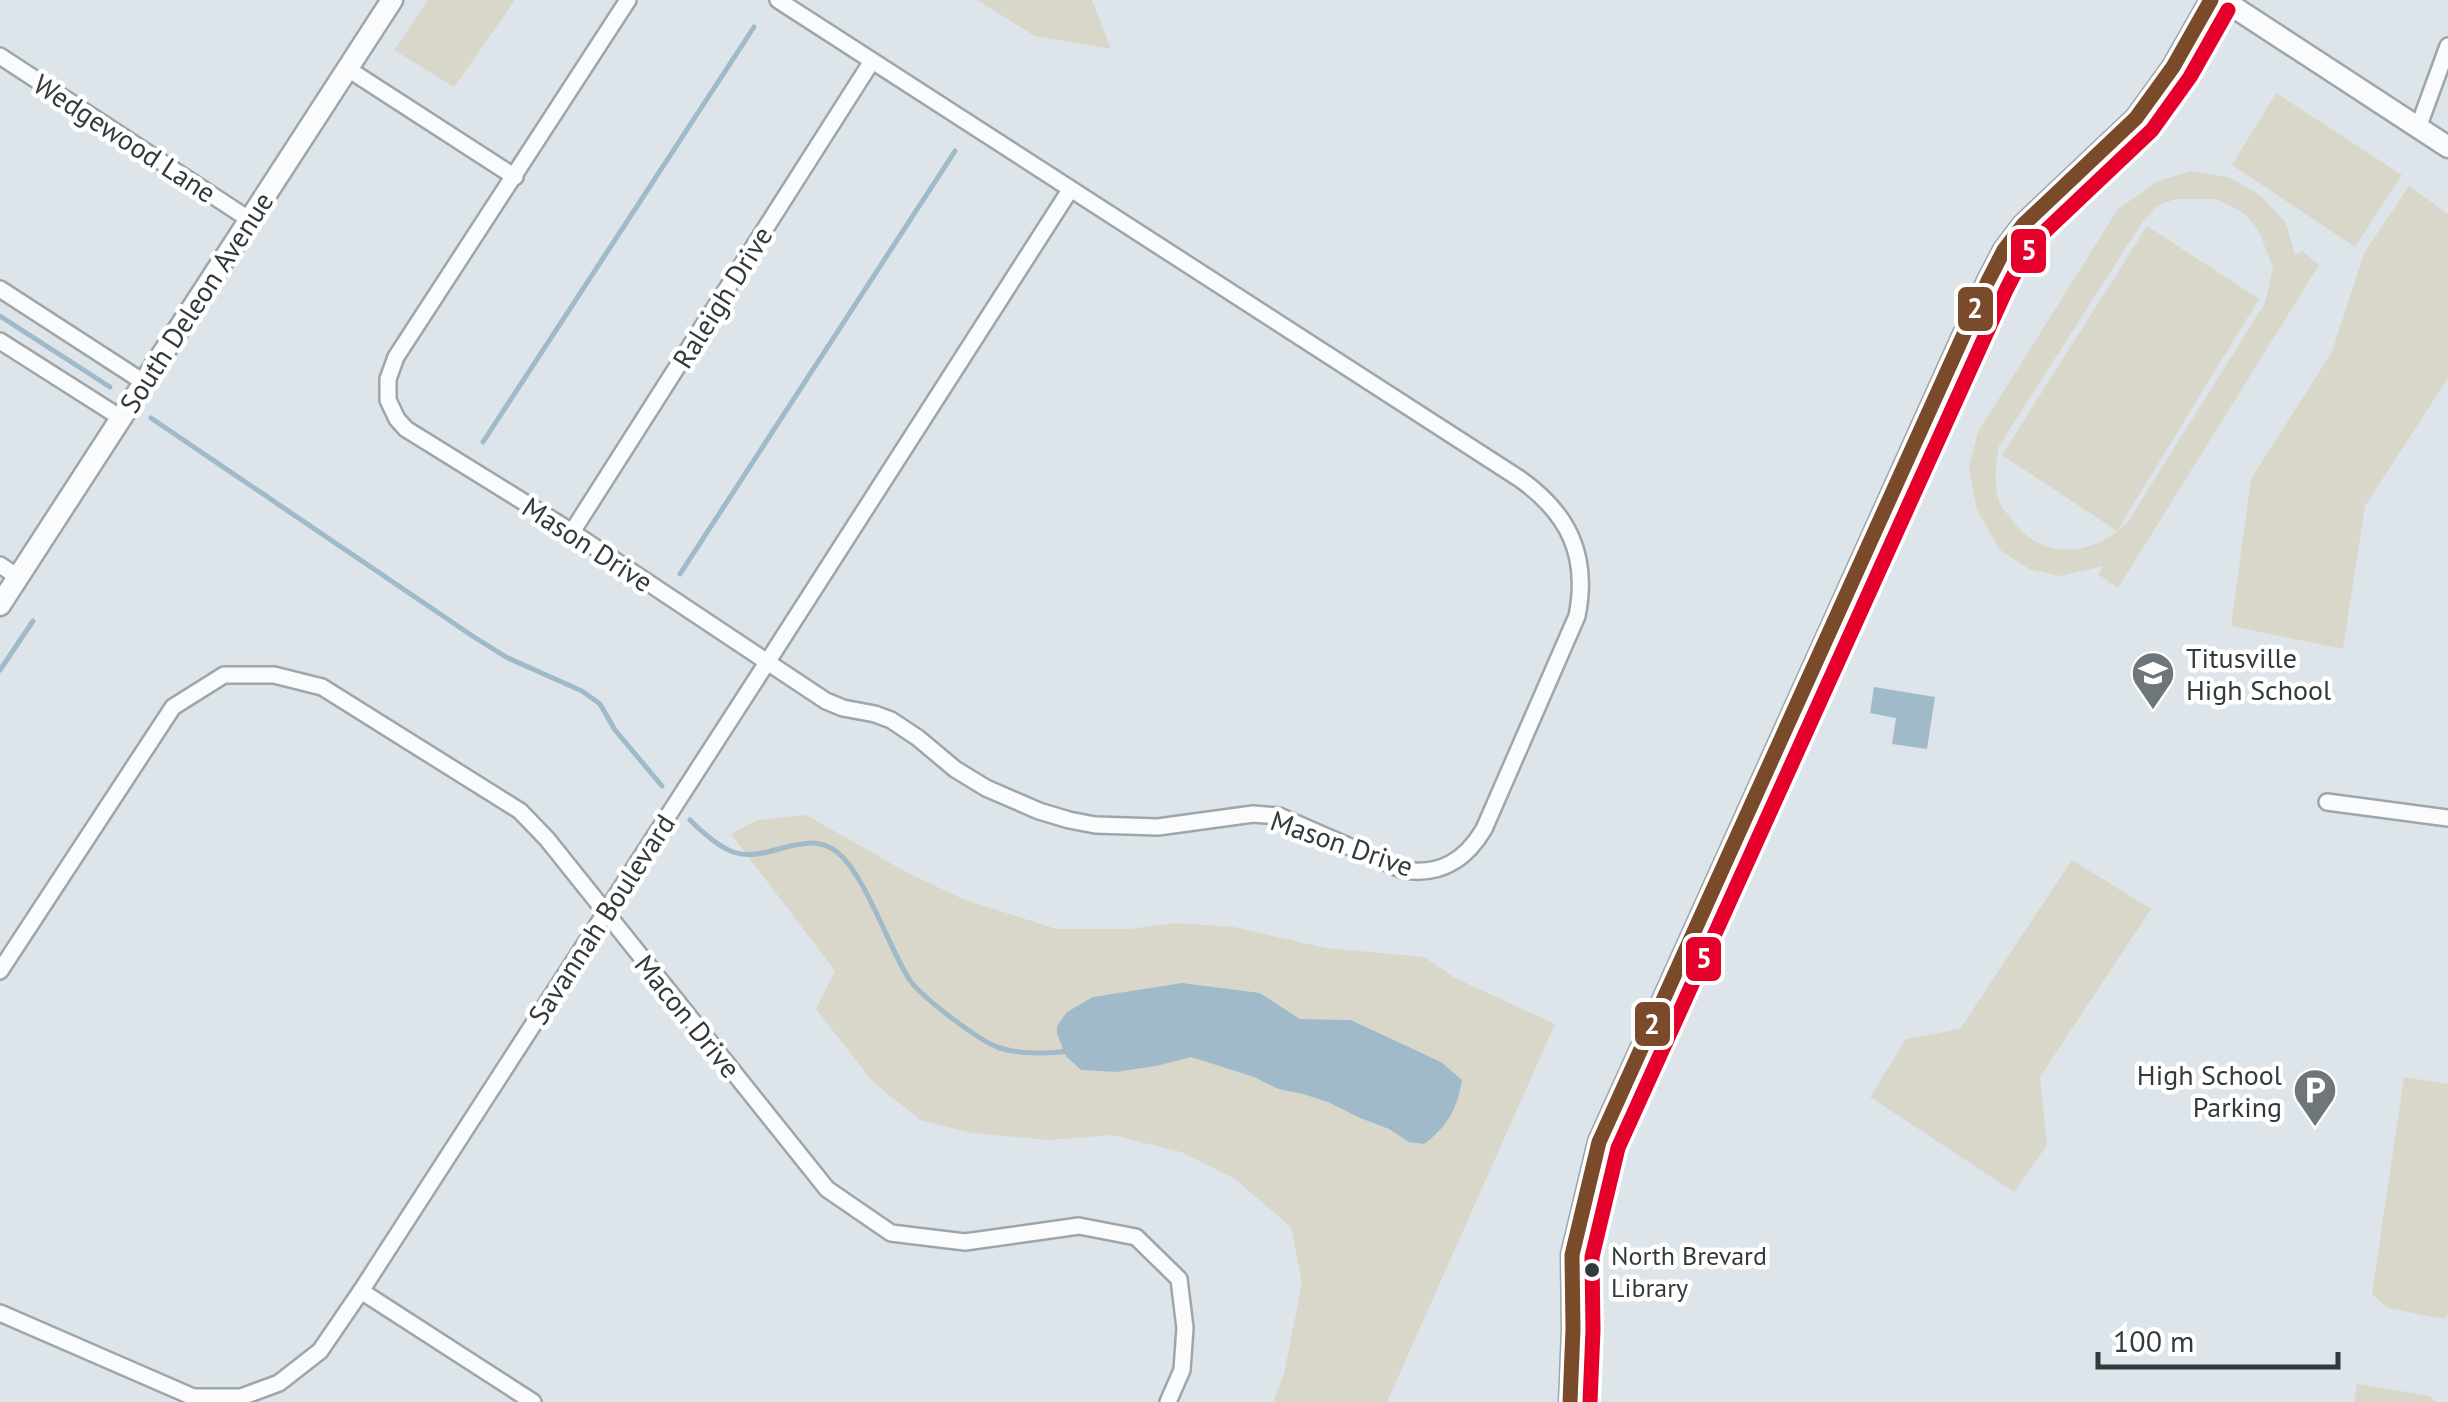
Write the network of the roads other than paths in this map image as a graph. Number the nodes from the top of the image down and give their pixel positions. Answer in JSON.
{"nodes":[{"id":1,"x":392,"y":0,"type":"edge"},
{"id":2,"x":628,"y":0,"type":"edge"},
{"id":3,"x":778,"y":0,"type":"edge"},
{"id":4,"x":2211,"y":0,"type":"edge"},
{"id":5,"x":2224,"y":0,"type":"edge"},
{"id":6,"x":2448,"y":46,"type":"edge"},
{"id":7,"x":0,"y":56,"type":"edge"},
{"id":8,"x":872,"y":61,"type":"junction"},
{"id":9,"x":348,"y":69,"type":"junction"},
{"id":10,"x":2418,"y":128,"type":"junction"},
{"id":11,"x":2448,"y":148,"type":"edge"},
{"id":12,"x":515,"y":177,"type":"junction"},
{"id":13,"x":1070,"y":190,"type":"junction"},
{"id":14,"x":250,"y":220,"type":"junction"},
{"id":15,"x":0,"y":289,"type":"edge"},
{"id":16,"x":0,"y":341,"type":"edge"},
{"id":17,"x":145,"y":383,"type":"junction"},
{"id":18,"x":120,"y":418,"type":"junction"},
{"id":19,"x":572,"y":532,"type":"junction"},
{"id":20,"x":9,"y":571,"type":"edge"},
{"id":21,"x":0,"y":605,"type":"edge"},
{"id":22,"x":768,"y":661,"type":"junction"},
{"id":23,"x":2326,"y":802,"type":"dead end"},
{"id":24,"x":2448,"y":818,"type":"edge"},
{"id":25,"x":604,"y":913,"type":"junction"},
{"id":26,"x":0,"y":971,"type":"edge"},
{"id":27,"x":361,"y":1291,"type":"junction"},
{"id":28,"x":0,"y":1314,"type":"edge"},
{"id":29,"x":533,"y":1402,"type":"edge"},
{"id":30,"x":1168,"y":1402,"type":"edge"},
{"id":31,"x":1570,"y":1402,"type":"edge"}],
"edges":[{"from":1,"to":9,"type":"street","name":"South Deleon Avenue"},
{"from":2,"to":12,"type":"street","name":"Mason Drive"},
{"from":3,"to":8,"type":"street","name":"Mason Drive"},
{"from":4,"to":31,"type":"street"},
{"from":5,"to":10,"type":"street"},
{"from":6,"to":10,"type":"street"},
{"from":7,"to":14,"type":"street","name":"Wedgewood Lane"},
{"from":8,"to":13,"type":"street","name":"Mason Drive"},
{"from":8,"to":19,"type":"street","name":"Raleigh Drive"},
{"from":9,"to":12,"type":"street"},
{"from":9,"to":14,"type":"street","name":"South Deleon Avenue"},
{"from":10,"to":11,"type":"street"},
{"from":12,"to":19,"type":"street","name":"Mason Drive"},
{"from":13,"to":22,"type":"street","name":"Savannah Boulevard"},
{"from":13,"to":22,"type":"street","name":"Mason Drive"},
{"from":14,"to":17,"type":"street","name":"South Deleon Avenue"},
{"from":15,"to":17,"type":"street"},
{"from":16,"to":18,"type":"street"},
{"from":17,"to":18,"type":"street","name":"South Deleon Avenue"},
{"from":18,"to":20,"type":"street","name":"South Deleon Avenue"},
{"from":19,"to":22,"type":"street","name":"Mason Drive"},
{"from":20,"to":21,"type":"street","name":"South Deleon Avenue"},
{"from":22,"to":25,"type":"street","name":"Savannah Boulevard"},
{"from":23,"to":24,"type":"street"},
{"from":25,"to":26,"type":"street","name":"Macon Drive"},
{"from":25,"to":27,"type":"street","name":"Savannah Boulevard"},
{"from":25,"to":30,"type":"street","name":"Macon Drive"},
{"from":27,"to":28,"type":"street","name":"Savannah Boulevard"},
{"from":27,"to":29,"type":"street"}]}
